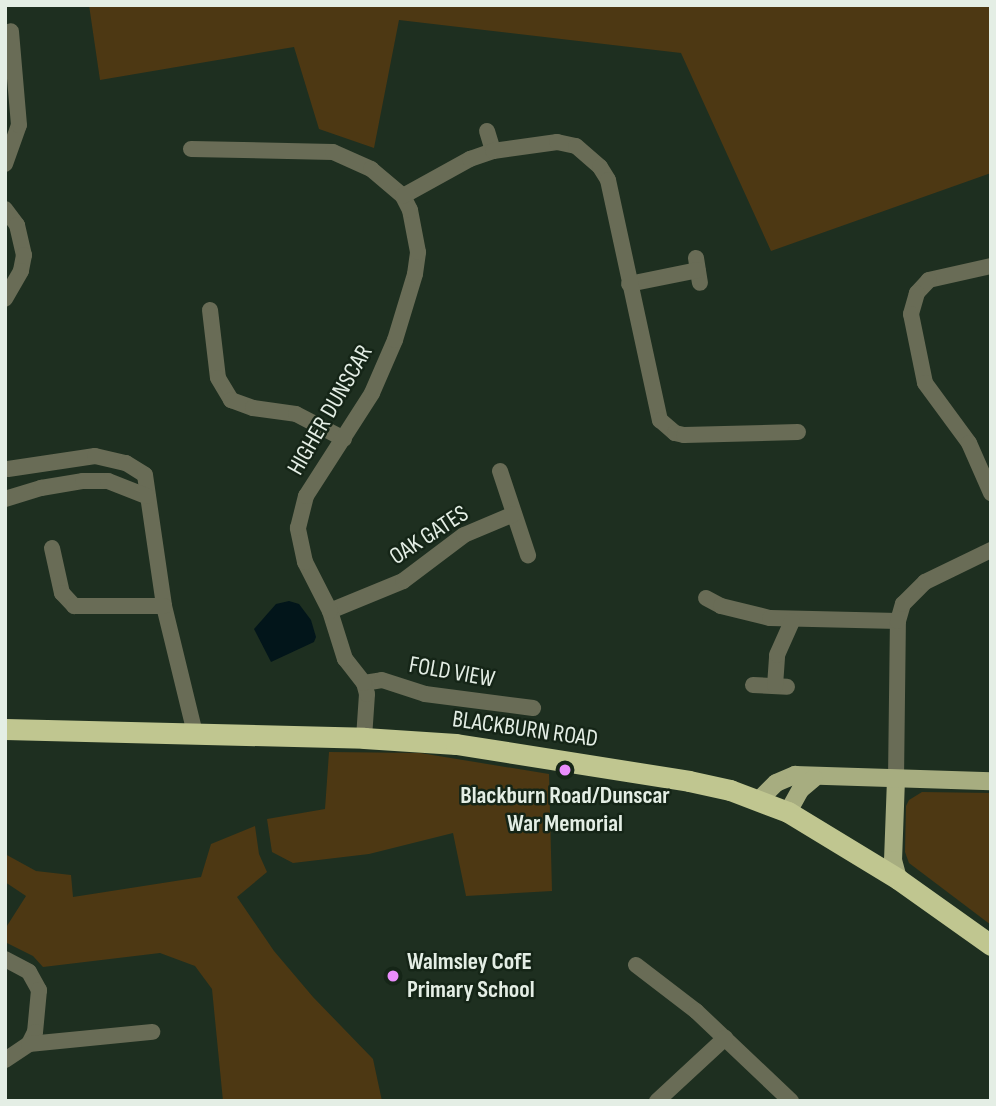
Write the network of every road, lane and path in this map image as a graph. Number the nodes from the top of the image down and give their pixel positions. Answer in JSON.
{"nodes":[{"id":1,"x":13,"y":31,"type":"edge"},
{"id":2,"x":487,"y":131,"type":"dead end"},
{"id":3,"x":191,"y":149,"type":"dead end"},
{"id":4,"x":493,"y":150,"type":"junction"},
{"id":5,"x":5,"y":164,"type":"edge"},
{"id":6,"x":402,"y":196,"type":"junction"},
{"id":7,"x":5,"y":209,"type":"edge"},
{"id":8,"x":991,"y":266,"type":"edge"},
{"id":9,"x":698,"y":270,"type":"dead end"},
{"id":10,"x":629,"y":284,"type":"junction"},
{"id":11,"x":5,"y":299,"type":"edge"},
{"id":12,"x":217,"y":319,"type":"dead end"},
{"id":13,"x":797,"y":432,"type":"dead end"},
{"id":14,"x":344,"y":439,"type":"junction"},
{"id":15,"x":8,"y":469,"type":"dead end"},
{"id":16,"x":500,"y":471,"type":"dead end"},
{"id":17,"x":991,"y":493,"type":"edge"},
{"id":18,"x":146,"y":496,"type":"junction"},
{"id":19,"x":5,"y":499,"type":"edge"},
{"id":20,"x":514,"y":514,"type":"junction"},
{"id":21,"x":52,"y":548,"type":"dead end"},
{"id":22,"x":991,"y":550,"type":"edge"},
{"id":23,"x":528,"y":555,"type":"dead end"},
{"id":24,"x":706,"y":598,"type":"dead end"},
{"id":25,"x":164,"y":606,"type":"junction"},
{"id":26,"x":330,"y":611,"type":"junction"},
{"id":27,"x":792,"y":621,"type":"junction"},
{"id":28,"x":898,"y":621,"type":"junction"},
{"id":29,"x":364,"y":683,"type":"junction"},
{"id":30,"x":753,"y":685,"type":"dead end"},
{"id":31,"x":533,"y":708,"type":"dead end"},
{"id":32,"x":5,"y":729,"type":"edge"},
{"id":33,"x":195,"y":733,"type":"junction"},
{"id":34,"x":364,"y":738,"type":"junction"},
{"id":35,"x":814,"y":778,"type":"junction"},
{"id":36,"x":896,"y":779,"type":"junction"},
{"id":37,"x":991,"y":781,"type":"edge"},
{"id":38,"x":758,"y":801,"type":"junction"},
{"id":39,"x":788,"y":813,"type":"junction"},
{"id":40,"x":898,"y":879,"type":"junction"},
{"id":41,"x":991,"y":945,"type":"edge"},
{"id":42,"x":5,"y":958,"type":"edge"},
{"id":43,"x":636,"y":965,"type":"dead end"},
{"id":44,"x":152,"y":1032,"type":"dead end"},
{"id":45,"x":724,"y":1038,"type":"junction"},
{"id":46,"x":29,"y":1044,"type":"junction"},
{"id":47,"x":5,"y":1060,"type":"edge"},
{"id":48,"x":657,"y":1101,"type":"edge"},
{"id":49,"x":791,"y":1101,"type":"edge"}],
"edges":[{"from":1,"to":5,"type":"street"},
{"from":2,"to":4,"type":"street"},
{"from":3,"to":6,"type":"street"},
{"from":4,"to":6,"type":"street"},
{"from":4,"to":10,"type":"street"},
{"from":6,"to":14,"type":"street","name":"HIGHER DUNSCAR"},
{"from":7,"to":11,"type":"street"},
{"from":8,"to":17,"type":"street"},
{"from":9,"to":10,"type":"street"},
{"from":10,"to":13,"type":"street"},
{"from":12,"to":14,"type":"street"},
{"from":14,"to":26,"type":"street","name":"HIGHER DUNSCAR"},
{"from":15,"to":18,"type":"street"},
{"from":16,"to":20,"type":"street"},
{"from":18,"to":19,"type":"street"},
{"from":18,"to":25,"type":"street"},
{"from":20,"to":23,"type":"street"},
{"from":20,"to":26,"type":"street","name":"OAK GATES"},
{"from":21,"to":25,"type":"street"},
{"from":22,"to":28,"type":"street"},
{"from":24,"to":27,"type":"street"},
{"from":25,"to":33,"type":"street"},
{"from":26,"to":29,"type":"street","name":"HIGHER DUNSCAR"},
{"from":27,"to":28,"type":"street"},
{"from":27,"to":30,"type":"street"},
{"from":28,"to":36,"type":"street"},
{"from":29,"to":31,"type":"street","name":"FOLD VIEW"},
{"from":29,"to":34,"type":"street"},
{"from":32,"to":33,"type":"highway","name":"BLACKBURN ROAD"},
{"from":33,"to":34,"type":"highway","name":"BLACKBURN ROAD"},
{"from":34,"to":38,"type":"highway","name":"BLACKBURN ROAD"},
{"from":35,"to":36,"type":"main road"},
{"from":35,"to":38,"type":"main road"},
{"from":35,"to":39,"type":"main road"},
{"from":36,"to":37,"type":"main road"},
{"from":36,"to":40,"type":"main road"},
{"from":38,"to":39,"type":"highway","name":"BLACKBURN ROAD"},
{"from":39,"to":40,"type":"highway","name":"BLACKBURN ROAD"},
{"from":40,"to":41,"type":"highway","name":"BLACKBURN ROAD"},
{"from":42,"to":46,"type":"street"},
{"from":43,"to":45,"type":"street"},
{"from":44,"to":46,"type":"street"},
{"from":45,"to":48,"type":"street"},
{"from":45,"to":49,"type":"street"},
{"from":46,"to":47,"type":"street"}]}
